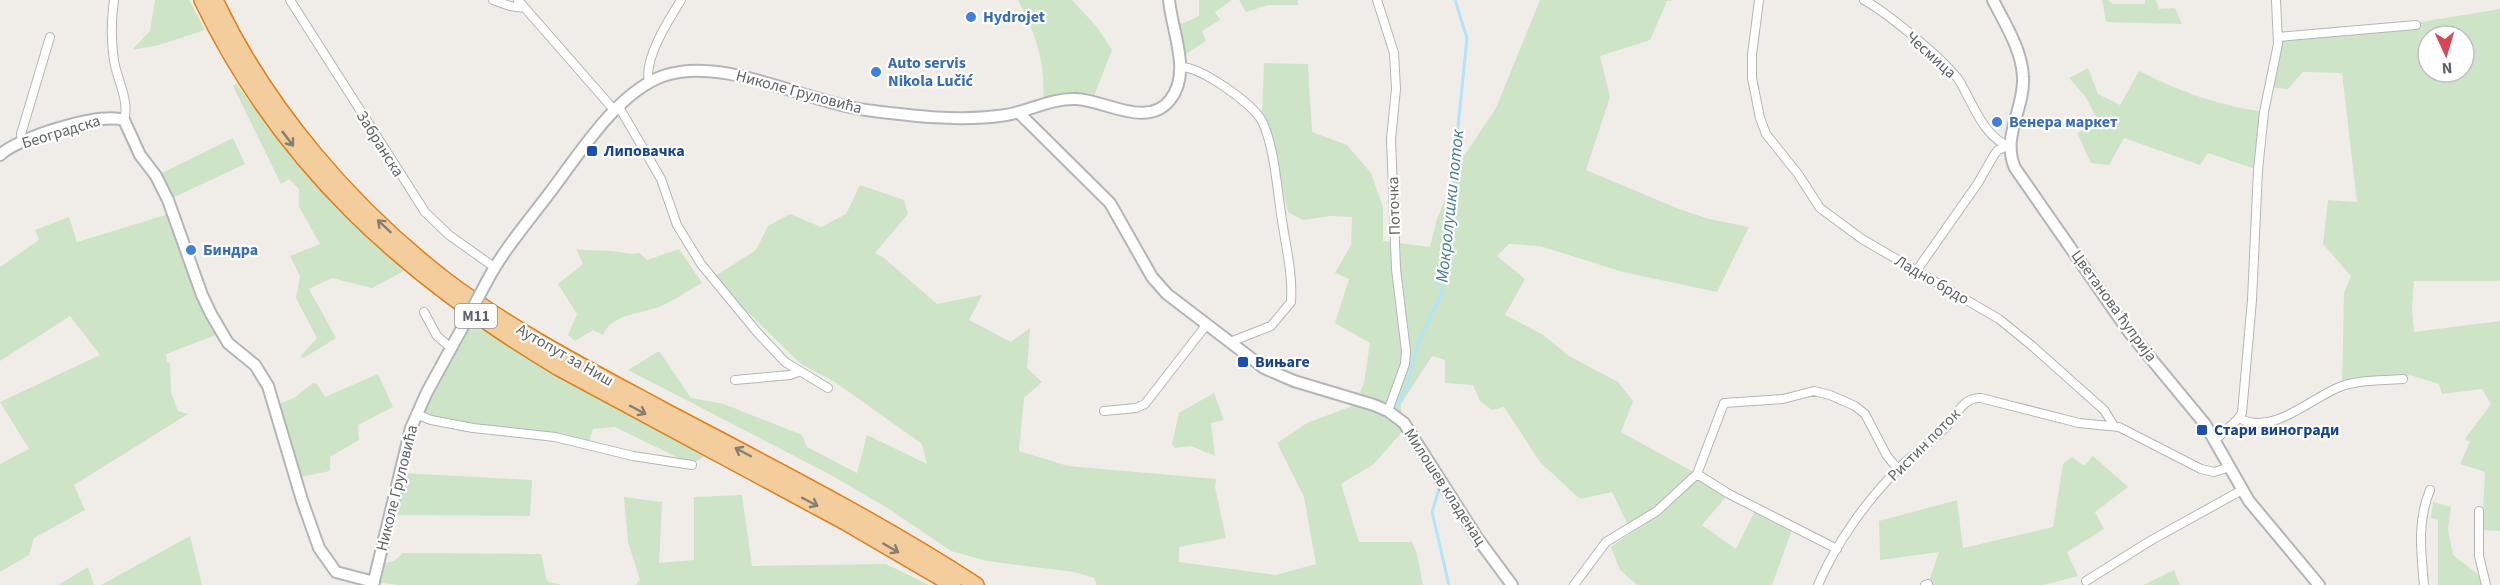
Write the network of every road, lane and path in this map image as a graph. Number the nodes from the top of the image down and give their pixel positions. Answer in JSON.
{"nodes":[{"id":1,"x":114,"y":0,"type":"edge"},
{"id":2,"x":202,"y":0,"type":"edge"},
{"id":3,"x":215,"y":0,"type":"edge"},
{"id":4,"x":290,"y":0,"type":"edge"},
{"id":5,"x":493,"y":0,"type":"edge"},
{"id":6,"x":518,"y":0,"type":"edge"},
{"id":7,"x":681,"y":0,"type":"edge"},
{"id":8,"x":1169,"y":0,"type":"edge"},
{"id":9,"x":1377,"y":0,"type":"edge"},
{"id":10,"x":1759,"y":0,"type":"edge"},
{"id":11,"x":1864,"y":0,"type":"edge"},
{"id":12,"x":1993,"y":0,"type":"edge"},
{"id":13,"x":2276,"y":0,"type":"edge"},
{"id":14,"x":525,"y":8,"type":"junction"},
{"id":15,"x":2416,"y":25,"type":"dead end"},
{"id":16,"x":50,"y":37,"type":"dead end"},
{"id":17,"x":2278,"y":37,"type":"junction"},
{"id":18,"x":1180,"y":67,"type":"junction"},
{"id":19,"x":649,"y":82,"type":"junction"},
{"id":20,"x":617,"y":109,"type":"junction"},
{"id":21,"x":1018,"y":112,"type":"junction"},
{"id":22,"x":124,"y":120,"type":"junction"},
{"id":23,"x":22,"y":142,"type":"junction"},
{"id":24,"x":2010,"y":146,"type":"junction"},
{"id":25,"x":2,"y":150,"type":"edge"},
{"id":26,"x":494,"y":267,"type":"junction"},
{"id":27,"x":1917,"y":270,"type":"junction"},
{"id":28,"x":424,"y":312,"type":"dead end"},
{"id":29,"x":1207,"y":324,"type":"junction"},
{"id":30,"x":1230,"y":342,"type":"junction"},
{"id":31,"x":451,"y":348,"type":"junction"},
{"id":32,"x":798,"y":372,"type":"junction"},
{"id":33,"x":2403,"y":379,"type":"dead end"},
{"id":34,"x":735,"y":380,"type":"dead end"},
{"id":35,"x":828,"y":388,"type":"dead end"},
{"id":36,"x":1104,"y":411,"type":"dead end"},
{"id":37,"x":1388,"y":411,"type":"junction"},
{"id":38,"x":416,"y":414,"type":"junction"},
{"id":39,"x":2239,"y":418,"type":"junction"},
{"id":40,"x":2114,"y":426,"type":"junction"},
{"id":41,"x":2215,"y":440,"type":"junction"},
{"id":42,"x":692,"y":465,"type":"dead end"},
{"id":43,"x":2230,"y":467,"type":"junction"},
{"id":44,"x":1898,"y":469,"type":"junction"},
{"id":45,"x":1697,"y":474,"type":"junction"},
{"id":46,"x":2242,"y":490,"type":"junction"},
{"id":47,"x":2430,"y":490,"type":"dead end"},
{"id":48,"x":2479,"y":511,"type":"dead end"},
{"id":49,"x":1837,"y":549,"type":"junction"},
{"id":50,"x":2086,"y":581,"type":"dead end"},
{"id":51,"x":373,"y":584,"type":"edge"},
{"id":52,"x":953,"y":585,"type":"edge"},
{"id":53,"x":976,"y":585,"type":"edge"},
{"id":54,"x":1512,"y":585,"type":"edge"},
{"id":55,"x":1574,"y":585,"type":"edge"},
{"id":56,"x":1818,"y":585,"type":"edge"},
{"id":57,"x":2319,"y":585,"type":"edge"},
{"id":58,"x":2424,"y":585,"type":"edge"},
{"id":59,"x":2486,"y":585,"type":"edge"}],
"edges":[{"from":1,"to":22,"type":"street"},
{"from":2,"to":52,"type":"highway","name":"Аутопут за Ниш","number":"M11","one_way":true},
{"from":53,"to":3,"type":"highway","name":"Аутопут за Ниш","number":"M11","one_way":true},
{"from":4,"to":26,"type":"street","name":"Забранска"},
{"from":5,"to":14,"type":"street"},
{"from":6,"to":14,"type":"street"},
{"from":7,"to":19,"type":"street"},
{"from":8,"to":18,"type":"street","name":"Николе Груловића"},
{"from":9,"to":37,"type":"street","name":"Поточка"},
{"from":10,"to":27,"type":"street","name":"Ладно брдо"},
{"from":11,"to":24,"type":"street","name":"Чесмица"},
{"from":12,"to":24,"type":"street"},
{"from":13,"to":17,"type":"street"},
{"from":14,"to":20,"type":"street"},
{"from":15,"to":17,"type":"street"},
{"from":16,"to":23,"type":"street"},
{"from":17,"to":39,"type":"street"},
{"from":18,"to":21,"type":"street","name":"Николе Груловића"},
{"from":18,"to":30,"type":"street"},
{"from":19,"to":20,"type":"street","name":"Николе Груловића"},
{"from":19,"to":21,"type":"street","name":"Николе Груловића"},
{"from":20,"to":26,"type":"street","name":"Николе Груловића"},
{"from":20,"to":32,"type":"street"},
{"from":21,"to":29,"type":"street","name":"Милошев кладенац"},
{"from":22,"to":23,"type":"street","name":"Београдска"},
{"from":22,"to":51,"type":"street"},
{"from":23,"to":25,"type":"street","name":"Београдска"},
{"from":24,"to":27,"type":"street"},
{"from":24,"to":41,"type":"street","name":"Цветанова ћуприја"},
{"from":26,"to":31,"type":"street","name":"Николе Груловића","bridge":true},
{"from":27,"to":40,"type":"street","name":"Ладно брдо"},
{"from":28,"to":31,"type":"street"},
{"from":29,"to":30,"type":"street","name":"Милошев кладенац"},
{"from":29,"to":36,"type":"street"},
{"from":30,"to":37,"type":"street","name":"Милошев кладенац"},
{"from":31,"to":38,"type":"street","name":"Николе Груловића"},
{"from":32,"to":34,"type":"street"},
{"from":32,"to":35,"type":"street"},
{"from":33,"to":39,"type":"street"},
{"from":37,"to":54,"type":"street","name":"Милошев кладенац"},
{"from":38,"to":42,"type":"street"},
{"from":38,"to":51,"type":"street","name":"Николе Груловића"},
{"from":39,"to":41,"type":"street"},
{"from":40,"to":43,"type":"street","name":"Ладно брдо"},
{"from":40,"to":44,"type":"street","name":"Ристин поток"},
{"from":41,"to":43,"type":"street","name":"Цветанова ћуприја"},
{"from":43,"to":46,"type":"street","name":"Цветанова ћуприја"},
{"from":44,"to":45,"type":"street"},
{"from":44,"to":49,"type":"street","name":"Ристин поток"},
{"from":45,"to":49,"type":"street"},
{"from":45,"to":55,"type":"street"},
{"from":46,"to":50,"type":"street"},
{"from":46,"to":57,"type":"street","name":"Цветанова ћуприја"},
{"from":47,"to":58,"type":"street"},
{"from":48,"to":59,"type":"street"},
{"from":49,"to":56,"type":"street","name":"Ристин поток"}]}
